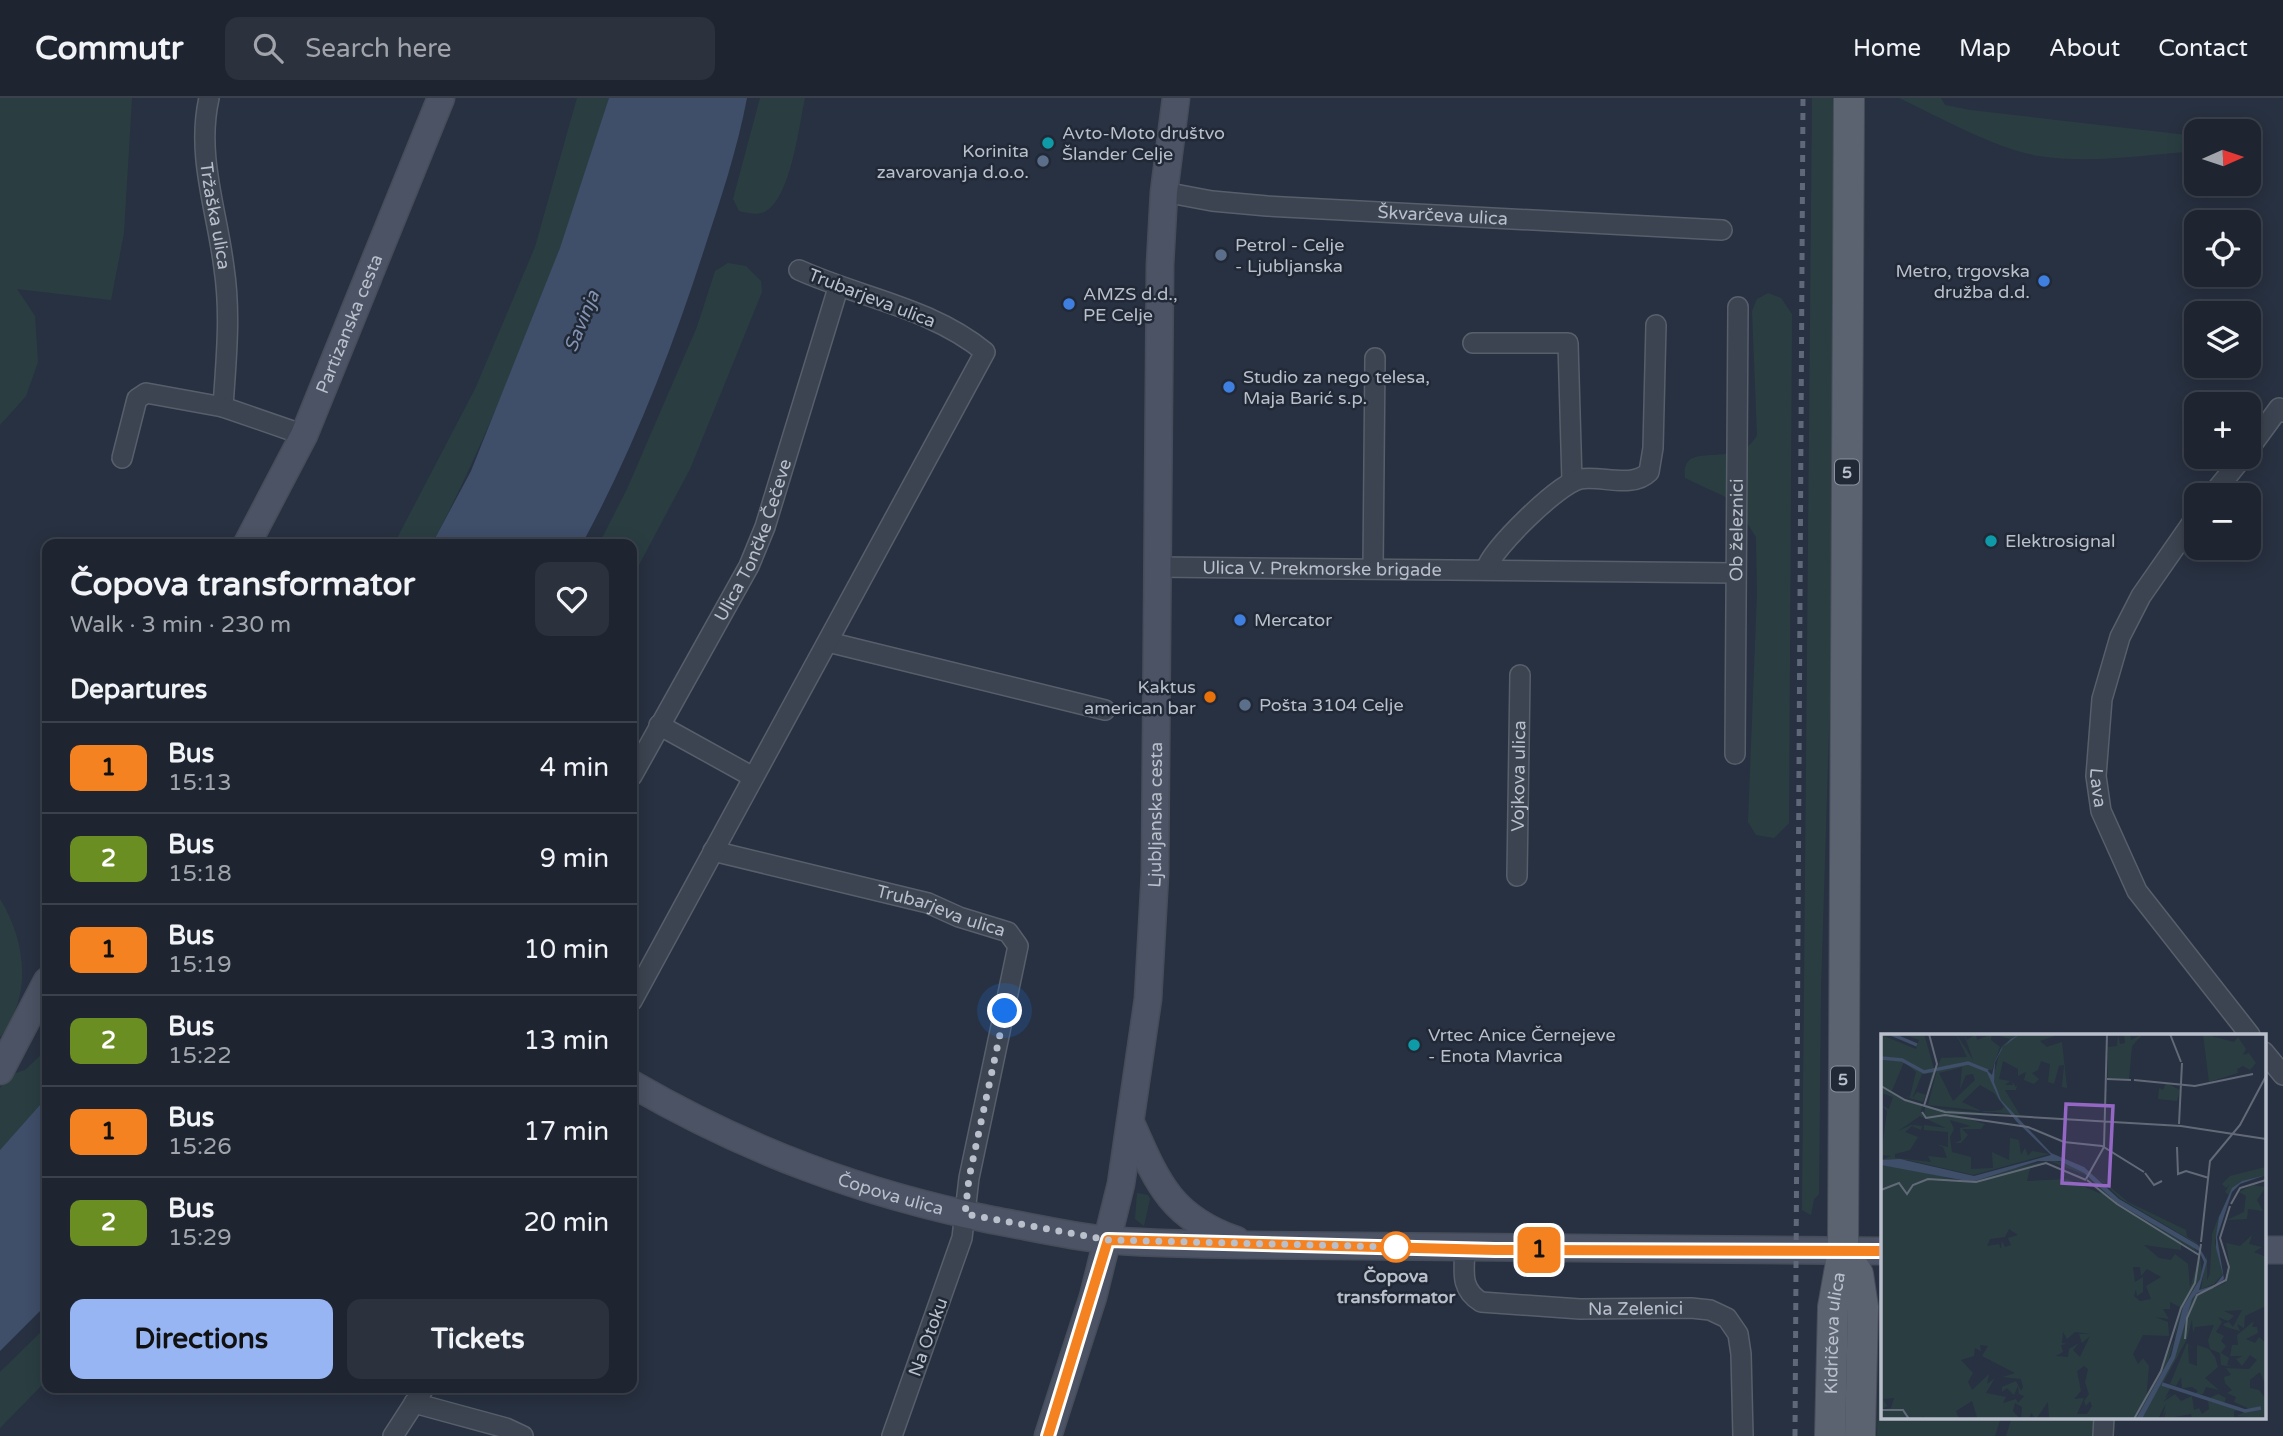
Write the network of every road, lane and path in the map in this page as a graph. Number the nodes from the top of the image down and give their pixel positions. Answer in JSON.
{"nodes":[{"id":1,"x":209,"y":98,"type":"edge"},
{"id":2,"x":441,"y":98,"type":"edge"},
{"id":3,"x":1176,"y":98,"type":"edge"},
{"id":4,"x":1849,"y":98,"type":"edge"},
{"id":5,"x":1164,"y":192,"type":"junction"},
{"id":6,"x":1722,"y":230,"type":"dead end"},
{"id":7,"x":799,"y":270,"type":"dead end"},
{"id":8,"x":838,"y":288,"type":"junction"},
{"id":9,"x":1738,"y":307,"type":"dead end"},
{"id":10,"x":1656,"y":326,"type":"dead end"},
{"id":11,"x":1473,"y":343,"type":"dead end"},
{"id":12,"x":1375,"y":358,"type":"dead end"},
{"id":13,"x":223,"y":407,"type":"junction"},
{"id":14,"x":2282,"y":407,"type":"edge"},
{"id":15,"x":2261,"y":434,"type":"edge"},
{"id":16,"x":304,"y":435,"type":"junction"},
{"id":17,"x":122,"y":458,"type":"dead end"},
{"id":18,"x":2233,"y":469,"type":"edge"},
{"id":19,"x":1572,"y":482,"type":"junction"},
{"id":20,"x":2222,"y":483,"type":"edge"},
{"id":21,"x":2184,"y":534,"type":"edge"},
{"id":22,"x":250,"y":539,"type":"edge"},
{"id":23,"x":1158,"y":567,"type":"junction"},
{"id":24,"x":1373,"y":568,"type":"junction"},
{"id":25,"x":1486,"y":569,"type":"junction"},
{"id":26,"x":1735,"y":573,"type":"junction"},
{"id":27,"x":828,"y":642,"type":"junction"},
{"id":28,"x":1520,"y":675,"type":"dead end"},
{"id":29,"x":1105,"y":710,"type":"dead end"},
{"id":30,"x":659,"y":725,"type":"junction"},
{"id":31,"x":1735,"y":754,"type":"dead end"},
{"id":32,"x":637,"y":767,"type":"edge"},
{"id":33,"x":753,"y":777,"type":"junction"},
{"id":34,"x":713,"y":851,"type":"junction"},
{"id":35,"x":1517,"y":876,"type":"dead end"},
{"id":36,"x":42,"y":991,"type":"edge"},
{"id":37,"x":637,"y":992,"type":"edge"},
{"id":38,"x":2249,"y":1034,"type":"edge"},
{"id":39,"x":2266,"y":1054,"type":"edge"},
{"id":40,"x":0,"y":1071,"type":"edge"},
{"id":41,"x":2283,"y":1075,"type":"edge"},
{"id":42,"x":637,"y":1087,"type":"edge"},
{"id":43,"x":1131,"y":1123,"type":"junction"},
{"id":44,"x":964,"y":1226,"type":"junction"},
{"id":45,"x":1108,"y":1240,"type":"junction"},
{"id":46,"x":1251,"y":1245,"type":"junction"},
{"id":47,"x":1465,"y":1249,"type":"junction"},
{"id":48,"x":1843,"y":1251,"type":"junction"},
{"id":49,"x":1881,"y":1251,"type":"edge"},
{"id":50,"x":419,"y":1395,"type":"edge"},
{"id":51,"x":2104,"y":1418,"type":"edge"},
{"id":52,"x":393,"y":1436,"type":"edge"},
{"id":53,"x":523,"y":1436,"type":"edge"},
{"id":54,"x":892,"y":1436,"type":"edge"},
{"id":55,"x":1048,"y":1436,"type":"edge"},
{"id":56,"x":1743,"y":1436,"type":"edge"},
{"id":57,"x":1830,"y":1436,"type":"edge"},
{"id":58,"x":1860,"y":1436,"type":"edge"},
{"id":59,"x":2103,"y":1436,"type":"edge"}],
"edges":[{"from":1,"to":13,"type":"street","name":"Tržaška ulica"},
{"from":2,"to":16,"type":"street","name":"Partizanska cesta"},
{"from":3,"to":5,"type":"street","name":"Ljubljanska cesta"},
{"from":4,"to":48,"type":"main road","number":"5"},
{"from":5,"to":6,"type":"street","name":"Škvarčeva ulica"},
{"from":5,"to":23,"type":"street","name":"Ljubljanska cesta"},
{"from":7,"to":8,"type":"street","name":"Trubarjeva ulica"},
{"from":8,"to":27,"type":"street","name":"Trubarjeva ulica"},
{"from":8,"to":30,"type":"street","name":"Ulica Tončke Čečeve"},
{"from":9,"to":26,"type":"street","name":"Ob železnici"},
{"from":10,"to":19,"type":"street"},
{"from":11,"to":19,"type":"street"},
{"from":12,"to":24,"type":"street"},
{"from":13,"to":16,"type":"street"},
{"from":13,"to":17,"type":"street"},
{"from":14,"to":15,"type":"street"},
{"from":16,"to":22,"type":"street","name":"Partizanska cesta"},
{"from":18,"to":20,"type":"street"},
{"from":19,"to":25,"type":"street"},
{"from":21,"to":38,"type":"street","name":"Lava"},
{"from":23,"to":24,"type":"street","name":"Ulica V. Prekmorske brigade"},
{"from":23,"to":43,"type":"street","name":"Ljubljanska cesta"},
{"from":24,"to":25,"type":"street","name":"Ulica V. Prekmorske brigade"},
{"from":25,"to":26,"type":"street","name":"Ulica V. Prekmorske brigade"},
{"from":26,"to":31,"type":"street","name":"Ob železnici"},
{"from":27,"to":29,"type":"street"},
{"from":27,"to":33,"type":"street","name":"Trubarjeva ulica"},
{"from":28,"to":35,"type":"street","name":"Vojkova ulica"},
{"from":30,"to":32,"type":"street","name":"Ulica Tončke Čečeve"},
{"from":30,"to":33,"type":"street"},
{"from":33,"to":34,"type":"street","name":"Trubarjeva ulica"},
{"from":34,"to":37,"type":"street","name":"Trubarjeva ulica"},
{"from":34,"to":44,"type":"street","name":"Trubarjeva ulica"},
{"from":36,"to":40,"type":"street"},
{"from":39,"to":41,"type":"street"},
{"from":42,"to":44,"type":"street","name":"Čopova ulica"},
{"from":43,"to":45,"type":"street","name":"Ljubljanska cesta"},
{"from":43,"to":46,"type":"street"},
{"from":44,"to":45,"type":"street","name":"Čopova ulica"},
{"from":44,"to":54,"type":"street","name":"Na Otoku"},
{"from":45,"to":46,"type":"street","name":"Čopova ulica"},
{"from":45,"to":55,"type":"street","name":"Ljubljanska cesta"},
{"from":46,"to":47,"type":"street","name":"Čopova ulica"},
{"from":47,"to":48,"type":"street","name":"Čopova ulica"},
{"from":47,"to":56,"type":"street","name":"Na Zelenici"},
{"from":48,"to":49,"type":"street","name":"Čopova ulica"},
{"from":48,"to":57,"type":"main road","name":"Kidričeva ulica","number":"5"},
{"from":48,"to":58,"type":"main road","name":"Kidričeva ulica","number":"5"},
{"from":50,"to":52,"type":"street"},
{"from":50,"to":53,"type":"street"},
{"from":51,"to":59,"type":"street"}]}
